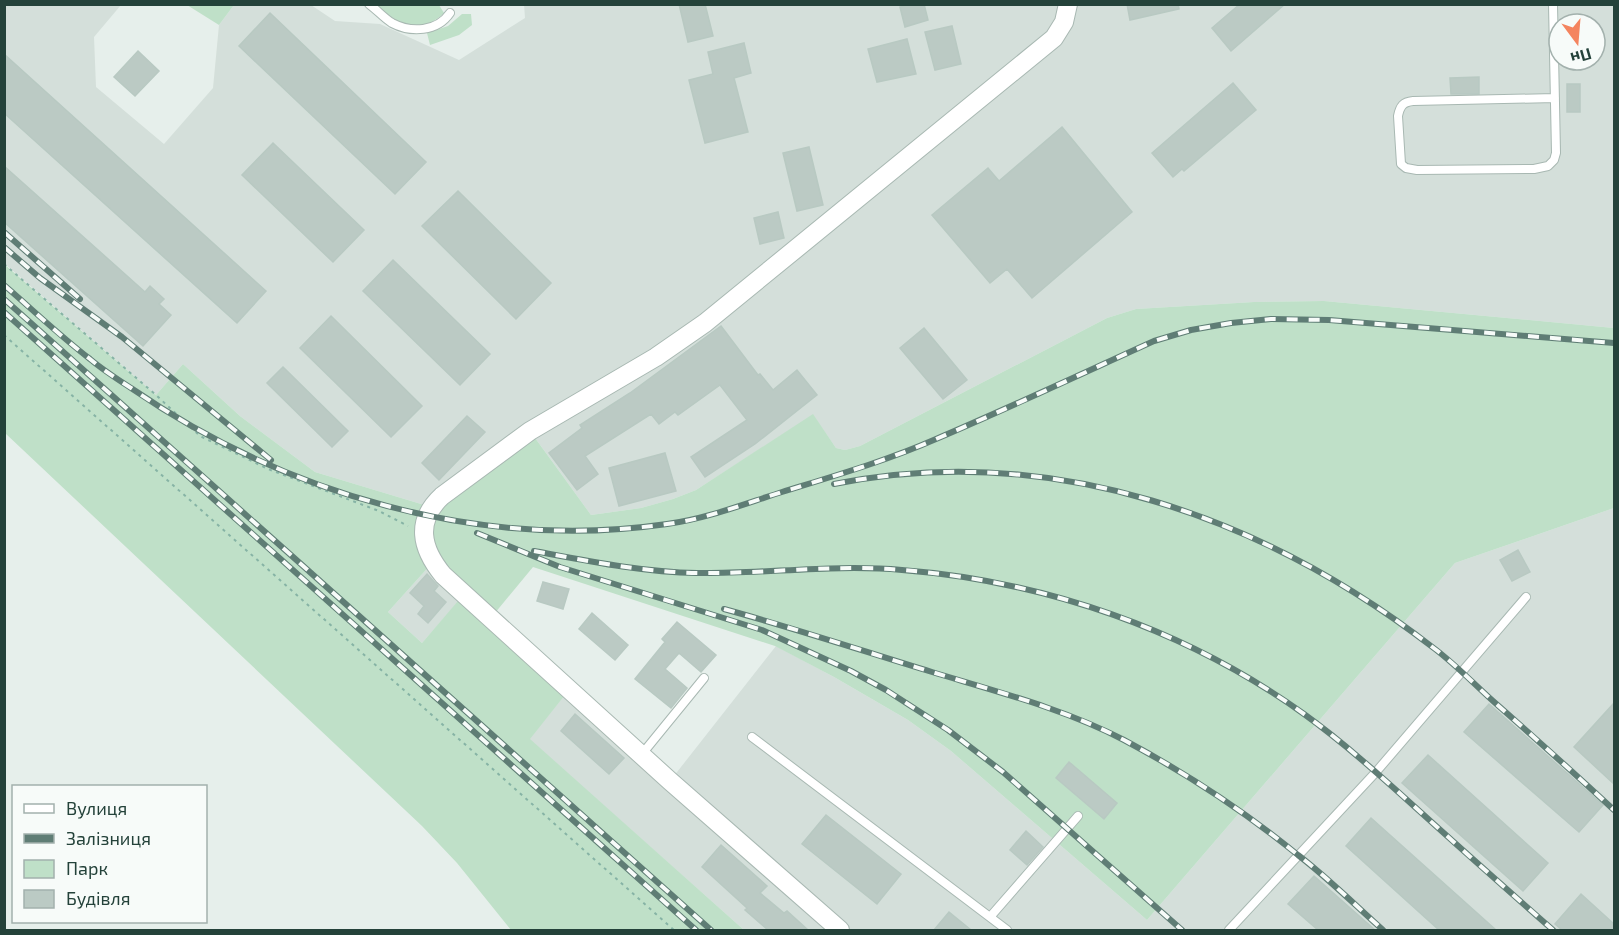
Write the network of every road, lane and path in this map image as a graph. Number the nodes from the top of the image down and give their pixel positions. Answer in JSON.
{"nodes":[{"id":1,"x":369,"y":4,"type":"edge"},
{"id":2,"x":1068,"y":4,"type":"edge"},
{"id":3,"x":1553,"y":4,"type":"edge"},
{"id":4,"x":450,"y":14,"type":"dead end"},
{"id":5,"x":1555,"y":98,"type":"junction"},
{"id":6,"x":4,"y":264,"type":"edge"},
{"id":7,"x":4,"y":335,"type":"edge"},
{"id":8,"x":424,"y":534,"type":"junction"},
{"id":9,"x":1526,"y":597,"type":"dead end"},
{"id":10,"x":704,"y":678,"type":"dead end"},
{"id":11,"x":753,"y":737,"type":"dead end"},
{"id":12,"x":641,"y":755,"type":"junction"},
{"id":13,"x":1078,"y":816,"type":"dead end"},
{"id":14,"x":990,"y":917,"type":"junction"},
{"id":15,"x":674,"y":930,"type":"edge"},
{"id":16,"x":840,"y":930,"type":"edge"},
{"id":17,"x":1007,"y":930,"type":"edge"},
{"id":18,"x":1229,"y":930,"type":"edge"}],
"edges":[{"from":1,"to":4,"type":"lane"},
{"from":2,"to":8,"type":"street"},
{"from":3,"to":5,"type":"lane"},
{"from":5,"to":5,"type":"lane"},
{"from":6,"to":8,"type":"path"},
{"from":7,"to":15,"type":"path"},
{"from":8,"to":12,"type":"street"},
{"from":9,"to":18,"type":"lane"},
{"from":10,"to":12,"type":"lane"},
{"from":11,"to":14,"type":"lane"},
{"from":12,"to":16,"type":"street"},
{"from":13,"to":14,"type":"lane"},
{"from":14,"to":17,"type":"lane"}]}
